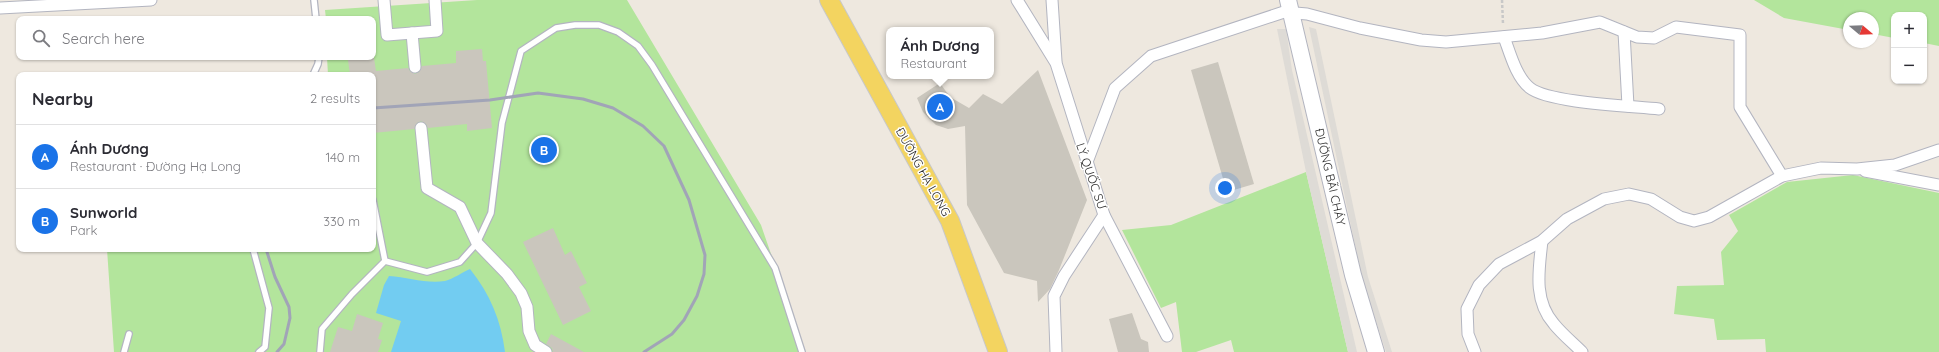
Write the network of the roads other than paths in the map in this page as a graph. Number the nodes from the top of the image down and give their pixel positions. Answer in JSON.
{"nodes":[{"id":1,"x":151,"y":0,"type":"edge"},
{"id":2,"x":314,"y":0,"type":"edge"},
{"id":3,"x":384,"y":0,"type":"edge"},
{"id":4,"x":435,"y":0,"type":"edge"},
{"id":5,"x":829,"y":0,"type":"edge"},
{"id":6,"x":1017,"y":0,"type":"edge"},
{"id":7,"x":1052,"y":0,"type":"edge"},
{"id":8,"x":1290,"y":6,"type":"edge"},
{"id":9,"x":0,"y":8,"type":"edge"},
{"id":10,"x":316,"y":16,"type":"edge"},
{"id":11,"x":1624,"y":32,"type":"junction"},
{"id":12,"x":412,"y":33,"type":"junction"},
{"id":13,"x":1504,"y":37,"type":"junction"},
{"id":14,"x":319,"y":60,"type":"edge"},
{"id":15,"x":1056,"y":63,"type":"junction"},
{"id":16,"x":415,"y":67,"type":"dead end"},
{"id":17,"x":314,"y":72,"type":"edge"},
{"id":18,"x":1628,"y":106,"type":"junction"},
{"id":19,"x":1659,"y":109,"type":"dead end"},
{"id":20,"x":421,"y":128,"type":"dead end"},
{"id":21,"x":1939,"y":150,"type":"edge"},
{"id":22,"x":1087,"y":162,"type":"junction"},
{"id":23,"x":1857,"y":169,"type":"junction"},
{"id":24,"x":1782,"y":176,"type":"junction"},
{"id":25,"x":1939,"y":186,"type":"edge"},
{"id":26,"x":1104,"y":214,"type":"junction"},
{"id":27,"x":376,"y":215,"type":"edge"},
{"id":28,"x":1542,"y":241,"type":"junction"},
{"id":29,"x":477,"y":243,"type":"junction"},
{"id":30,"x":254,"y":252,"type":"edge"},
{"id":31,"x":385,"y":261,"type":"junction"},
{"id":32,"x":129,"y":334,"type":"dead end"},
{"id":33,"x":1167,"y":336,"type":"dead end"},
{"id":34,"x":124,"y":352,"type":"edge"},
{"id":35,"x":259,"y":352,"type":"edge"},
{"id":36,"x":320,"y":352,"type":"edge"},
{"id":37,"x":546,"y":352,"type":"edge"},
{"id":38,"x":802,"y":352,"type":"edge"},
{"id":39,"x":998,"y":352,"type":"edge"},
{"id":40,"x":1056,"y":352,"type":"edge"},
{"id":41,"x":1376,"y":352,"type":"edge"},
{"id":42,"x":1475,"y":352,"type":"edge"},
{"id":43,"x":1582,"y":352,"type":"edge"}],
"edges":[{"from":1,"to":9,"type":"street"},
{"from":2,"to":10,"type":"lane"},
{"from":3,"to":12,"type":"street"},
{"from":4,"to":12,"type":"street"},
{"from":5,"to":39,"type":"main road","name":"ĐƯỜNG HẠ LONG"},
{"from":6,"to":15,"type":"street","name":"LÝ QUỐC SƯ"},
{"from":7,"to":15,"type":"street"},
{"from":8,"to":13,"type":"street"},
{"from":8,"to":22,"type":"street"},
{"from":8,"to":41,"type":"main road","name":"ĐƯỜNG BÃI CHÁY"},
{"from":11,"to":13,"type":"street"},
{"from":11,"to":18,"type":"street"},
{"from":11,"to":24,"type":"street"},
{"from":12,"to":16,"type":"street"},
{"from":13,"to":18,"type":"street"},
{"from":14,"to":17,"type":"lane"},
{"from":15,"to":22,"type":"street","name":"LÝ QUỐC SƯ"},
{"from":18,"to":19,"type":"street"},
{"from":20,"to":29,"type":"street"},
{"from":21,"to":23,"type":"street"},
{"from":22,"to":26,"type":"street","name":"LÝ QUỐC SƯ"},
{"from":23,"to":24,"type":"street"},
{"from":23,"to":25,"type":"street"},
{"from":24,"to":28,"type":"street"},
{"from":26,"to":33,"type":"street"},
{"from":26,"to":40,"type":"street","name":"LÝ QUỐC SƯ"},
{"from":27,"to":31,"type":"lane"},
{"from":28,"to":42,"type":"street"},
{"from":28,"to":43,"type":"street"},
{"from":29,"to":31,"type":"lane"},
{"from":29,"to":37,"type":"street"},
{"from":29,"to":38,"type":"lane"},
{"from":30,"to":35,"type":"lane"},
{"from":31,"to":36,"type":"lane"},
{"from":32,"to":34,"type":"lane"}]}
